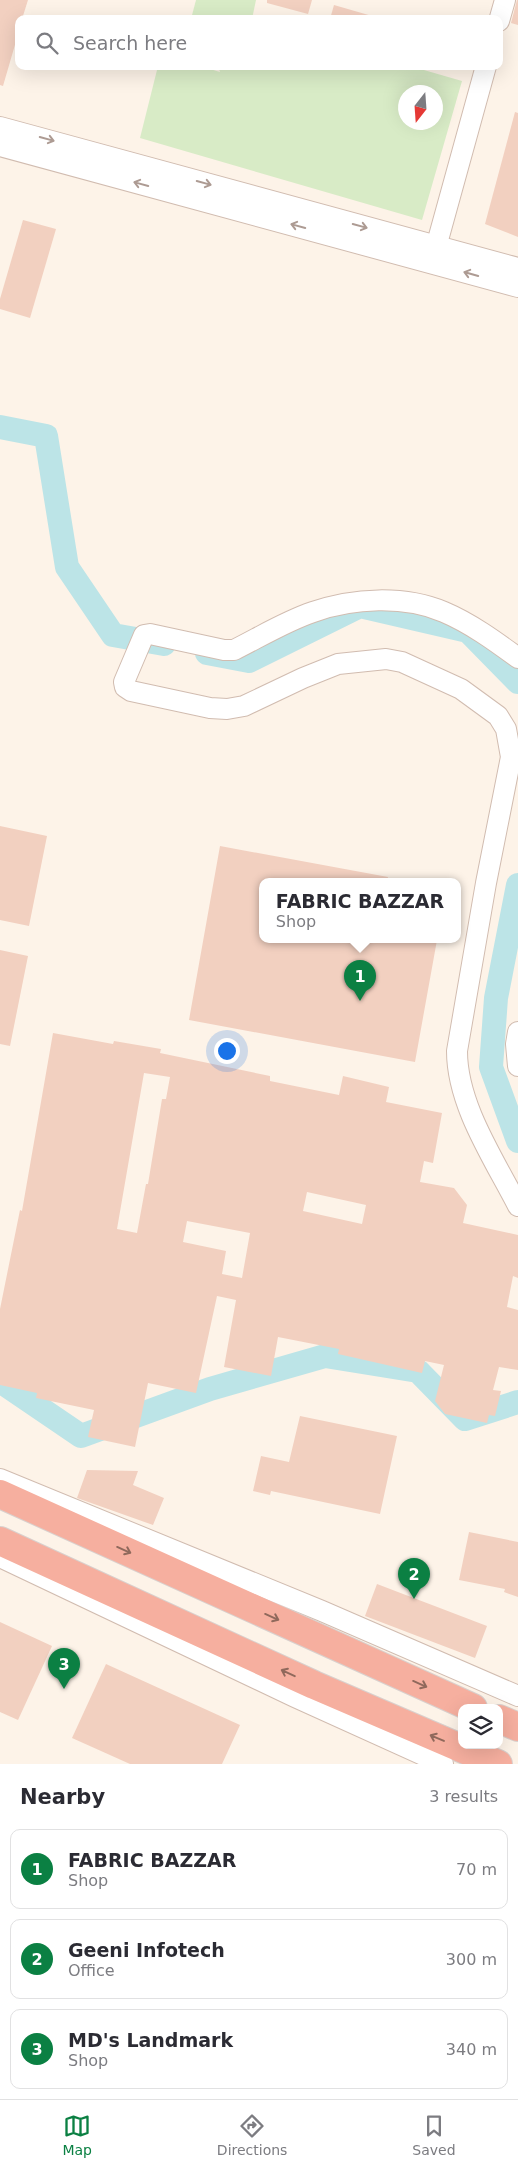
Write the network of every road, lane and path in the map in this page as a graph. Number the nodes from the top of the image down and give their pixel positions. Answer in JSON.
{"nodes":[{"id":1,"x":505,"y":0,"type":"edge"},
{"id":2,"x":501,"y":15,"type":"edge"},
{"id":3,"x":485,"y":70,"type":"edge"},
{"id":4,"x":0,"y":127,"type":"edge"},
{"id":5,"x":0,"y":146,"type":"edge"},
{"id":6,"x":434,"y":255,"type":"junction"},
{"id":7,"x":518,"y":268,"type":"edge"},
{"id":8,"x":518,"y":287,"type":"edge"},
{"id":9,"x":518,"y":658,"type":"edge"},
{"id":10,"x":518,"y":1032,"type":"edge"},
{"id":11,"x":518,"y":1066,"type":"edge"},
{"id":12,"x":518,"y":1206,"type":"edge"},
{"id":13,"x":0,"y":1479,"type":"edge"},
{"id":14,"x":0,"y":1494,"type":"edge"},
{"id":15,"x":103,"y":1531,"type":"junction"},
{"id":16,"x":0,"y":1541,"type":"edge"},
{"id":17,"x":0,"y":1557,"type":"edge"},
{"id":18,"x":104,"y":1588,"type":"junction"},
{"id":19,"x":122,"y":1616,"type":"junction"},
{"id":20,"x":518,"y":1696,"type":"edge"},
{"id":21,"x":318,"y":1697,"type":"junction"},
{"id":22,"x":465,"y":1704,"type":"edge"},
{"id":23,"x":503,"y":1721,"type":"edge"},
{"id":24,"x":518,"y":1727,"type":"edge"},
{"id":25,"x":444,"y":1764,"type":"edge"},
{"id":26,"x":498,"y":1764,"type":"edge"}],
"edges":[{"from":1,"to":2,"type":"street"},
{"from":3,"to":6,"type":"street"},
{"from":4,"to":6,"type":"street","one_way":true},
{"from":6,"to":5,"type":"street","one_way":true},
{"from":6,"to":7,"type":"street"},
{"from":8,"to":6,"type":"street","one_way":true},
{"from":9,"to":12,"type":"street"},
{"from":10,"to":11,"type":"street"},
{"from":13,"to":15,"type":"street"},
{"from":14,"to":15,"type":"highway"},
{"from":15,"to":20,"type":"street"},
{"from":15,"to":22,"type":"highway","one_way":true},
{"from":16,"to":18,"type":"highway"},
{"from":17,"to":19,"type":"street"},
{"from":18,"to":19,"type":"highway"},
{"from":21,"to":18,"type":"highway","one_way":true},
{"from":19,"to":21,"type":"street"},
{"from":21,"to":25,"type":"street"},
{"from":26,"to":21,"type":"highway","one_way":true},
{"from":23,"to":24,"type":"highway"}]}
